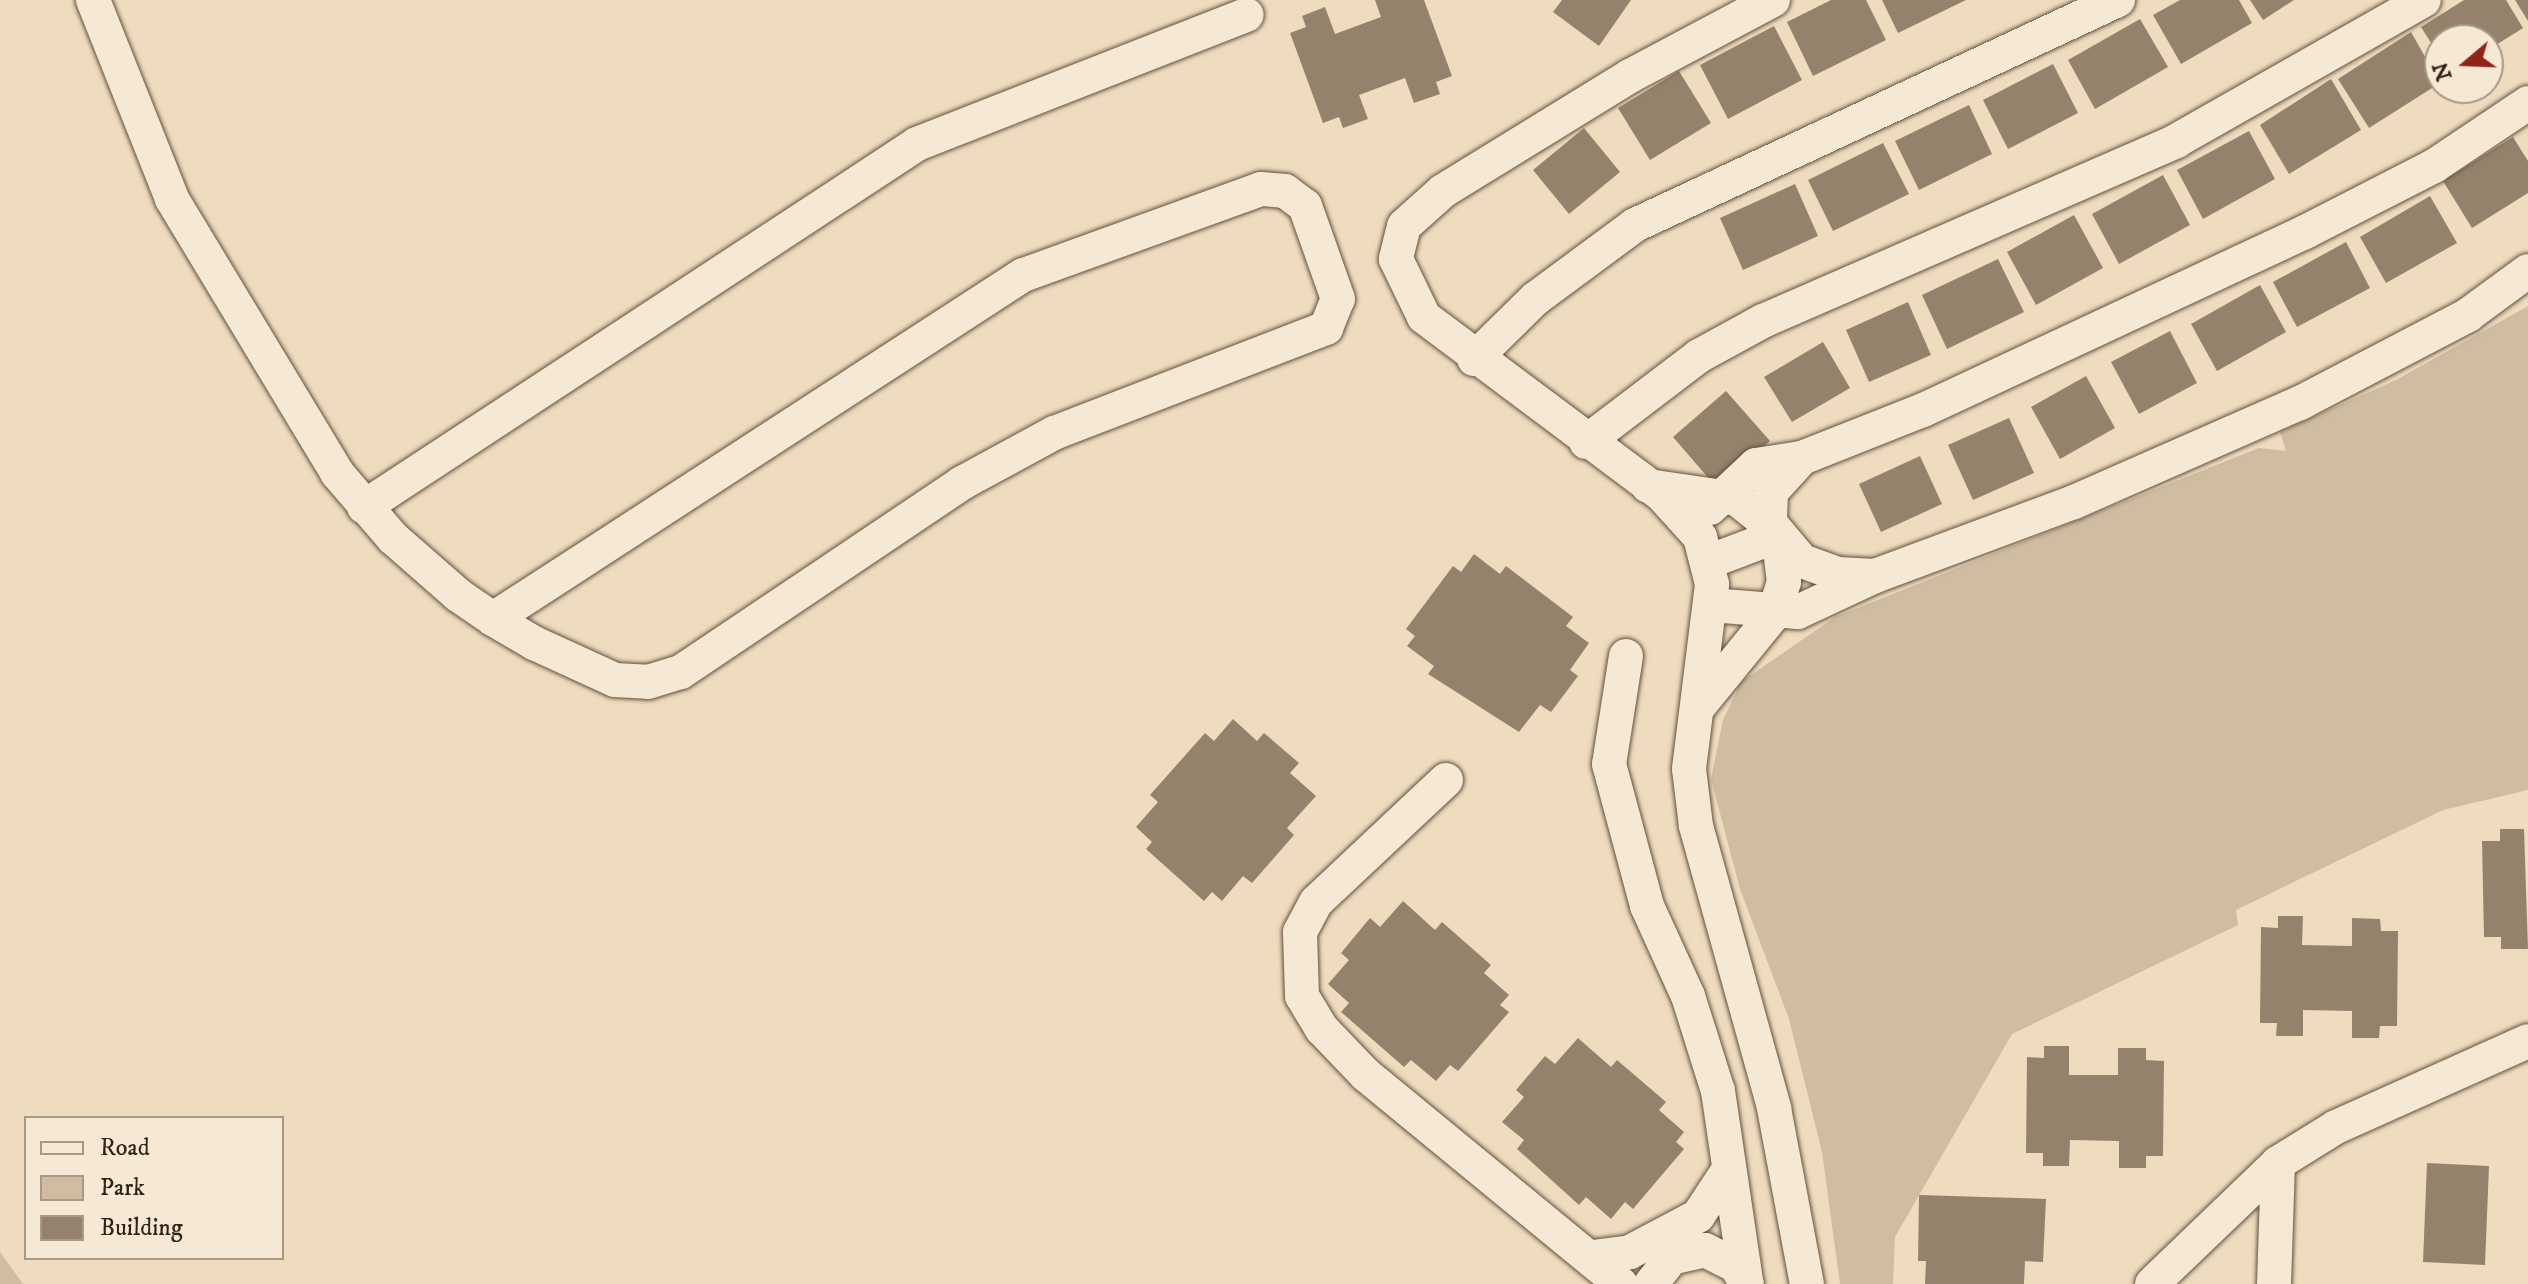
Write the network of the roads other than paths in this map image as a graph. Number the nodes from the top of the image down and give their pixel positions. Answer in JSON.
{"nodes":[{"id":1,"x":93,"y":0,"type":"edge"},
{"id":2,"x":1773,"y":0,"type":"edge"},
{"id":3,"x":2118,"y":0,"type":"edge"},
{"id":4,"x":2424,"y":0,"type":"edge"},
{"id":5,"x":1247,"y":15,"type":"dead end"},
{"id":6,"x":2528,"y":103,"type":"edge"},
{"id":7,"x":2528,"y":271,"type":"edge"},
{"id":8,"x":1474,"y":359,"type":"junction"},
{"id":9,"x":1586,"y":442,"type":"junction"},
{"id":10,"x":1802,"y":458,"type":"junction"},
{"id":11,"x":1645,"y":486,"type":"junction"},
{"id":12,"x":1719,"y":493,"type":"junction"},
{"id":13,"x":364,"y":507,"type":"junction"},
{"id":14,"x":1774,"y":537,"type":"junction"},
{"id":15,"x":1704,"y":550,"type":"junction"},
{"id":16,"x":1875,"y":576,"type":"junction"},
{"id":17,"x":1711,"y":605,"type":"junction"},
{"id":18,"x":1773,"y":615,"type":"junction"},
{"id":19,"x":493,"y":619,"type":"junction"},
{"id":20,"x":1626,"y":656,"type":"dead end"},
{"id":21,"x":1697,"y":710,"type":"junction"},
{"id":22,"x":1446,"y":780,"type":"dead end"},
{"id":23,"x":2528,"y":1041,"type":"edge"},
{"id":24,"x":2278,"y":1163,"type":"junction"},
{"id":25,"x":1729,"y":1169,"type":"junction"},
{"id":26,"x":1592,"y":1257,"type":"junction"},
{"id":27,"x":1746,"y":1282,"type":"edge"},
{"id":28,"x":1621,"y":1284,"type":"edge"},
{"id":29,"x":1651,"y":1284,"type":"edge"},
{"id":30,"x":1807,"y":1284,"type":"edge"},
{"id":31,"x":2152,"y":1284,"type":"edge"},
{"id":32,"x":2274,"y":1284,"type":"edge"}],
"edges":[{"from":1,"to":13,"type":"street"},
{"from":2,"to":8,"type":"street"},
{"from":3,"to":8,"type":"street"},
{"from":4,"to":9,"type":"street"},
{"from":5,"to":13,"type":"street"},
{"from":6,"to":10,"type":"street"},
{"from":7,"to":16,"type":"street"},
{"from":8,"to":9,"type":"street"},
{"from":9,"to":11,"type":"street"},
{"from":10,"to":12,"type":"street"},
{"from":10,"to":14,"type":"street"},
{"from":11,"to":12,"type":"street"},
{"from":11,"to":15,"type":"street"},
{"from":12,"to":14,"type":"street"},
{"from":12,"to":15,"type":"street"},
{"from":13,"to":19,"type":"street"},
{"from":14,"to":15,"type":"street"},
{"from":14,"to":16,"type":"street"},
{"from":14,"to":18,"type":"street"},
{"from":15,"to":17,"type":"street"},
{"from":16,"to":18,"type":"street"},
{"from":17,"to":18,"type":"street"},
{"from":17,"to":21,"type":"street"},
{"from":18,"to":21,"type":"street"},
{"from":19,"to":19,"type":"street"},
{"from":20,"to":25,"type":"street"},
{"from":21,"to":30,"type":"street"},
{"from":22,"to":26,"type":"street"},
{"from":23,"to":24,"type":"street"},
{"from":24,"to":31,"type":"street"},
{"from":24,"to":32,"type":"street"},
{"from":25,"to":26,"type":"street"},
{"from":25,"to":27,"type":"street"},
{"from":26,"to":28,"type":"street"},
{"from":27,"to":29,"type":"street"}]}
